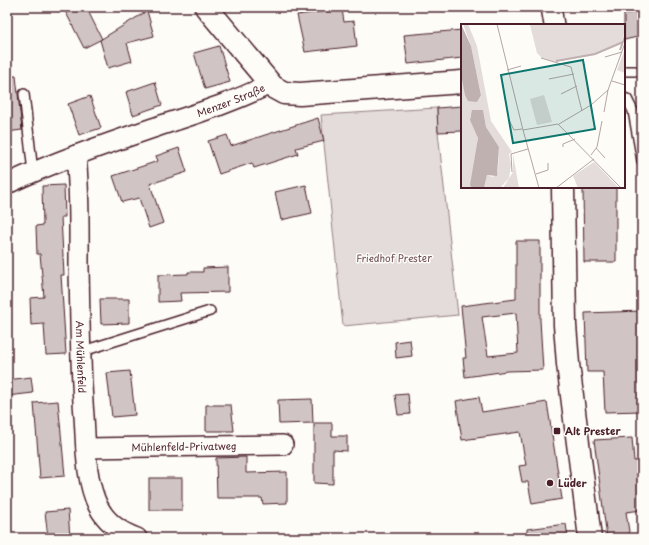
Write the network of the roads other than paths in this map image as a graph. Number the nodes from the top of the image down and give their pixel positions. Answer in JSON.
{"nodes":[{"id":1,"x":206,"y":7,"type":"edge"},
{"id":2,"x":551,"y":7,"type":"edge"},
{"id":3,"x":554,"y":24,"type":"edge"},
{"id":4,"x":635,"y":70,"type":"dead end"},
{"id":5,"x":625,"y":71,"type":"edge"},
{"id":6,"x":461,"y":82,"type":"edge"},
{"id":7,"x":270,"y":84,"type":"junction"},
{"id":8,"x":24,"y":94,"type":"dead end"},
{"id":9,"x":625,"y":98,"type":"edge"},
{"id":10,"x":633,"y":111,"type":"junction"},
{"id":11,"x":642,"y":115,"type":"edge"},
{"id":12,"x":76,"y":155,"type":"junction"},
{"id":13,"x":642,"y":162,"type":"edge"},
{"id":14,"x":33,"y":172,"type":"junction"},
{"id":15,"x":7,"y":184,"type":"edge"},
{"id":16,"x":563,"y":188,"type":"edge"},
{"id":17,"x":210,"y":311,"type":"dead end"},
{"id":18,"x":80,"y":352,"type":"junction"},
{"id":19,"x":283,"y":445,"type":"dead end"},
{"id":20,"x":86,"y":448,"type":"junction"},
{"id":21,"x":137,"y":538,"type":"edge"},
{"id":22,"x":590,"y":538,"type":"edge"}],
"edges":[{"from":1,"to":7,"type":"main road"},
{"from":2,"to":3,"type":"street"},
{"from":4,"to":5,"type":"lane"},
{"from":6,"to":7,"type":"main road","name":"Menzer Straße"},
{"from":7,"to":12,"type":"street","name":"Menzer Straße"},
{"from":8,"to":14,"type":"lane"},
{"from":9,"to":10,"type":"lane"},
{"from":10,"to":11,"type":"lane"},
{"from":10,"to":13,"type":"lane"},
{"from":12,"to":14,"type":"street","name":"Menzer Straße"},
{"from":12,"to":18,"type":"street","name":"Am Mühlenfeld"},
{"from":14,"to":15,"type":"street","name":"Menzer Straße"},
{"from":16,"to":22,"type":"main road"},
{"from":17,"to":18,"type":"lane"},
{"from":18,"to":20,"type":"street","name":"Am Mühlenfeld"},
{"from":19,"to":20,"type":"street","name":"Mühlenfeld-Privatweg"},
{"from":20,"to":21,"type":"street","name":"Am Mühlenfeld"}]}
